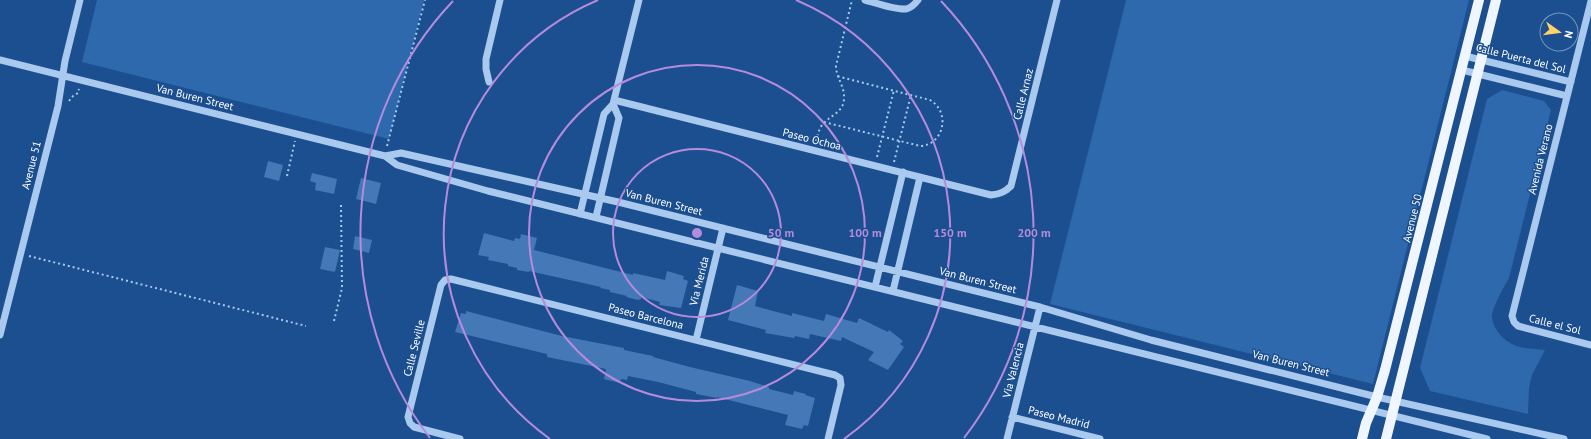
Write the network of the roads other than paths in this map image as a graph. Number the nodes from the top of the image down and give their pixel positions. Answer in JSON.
{"nodes":[{"id":1,"x":80,"y":0,"type":"edge"},
{"id":2,"x":500,"y":0,"type":"edge"},
{"id":3,"x":639,"y":0,"type":"edge"},
{"id":4,"x":865,"y":0,"type":"edge"},
{"id":5,"x":1058,"y":0,"type":"edge"},
{"id":6,"x":1479,"y":0,"type":"edge"},
{"id":7,"x":1496,"y":0,"type":"edge"},
{"id":8,"x":1591,"y":0,"type":"edge"},
{"id":9,"x":916,"y":3,"type":"edge"},
{"id":10,"x":1465,"y":56,"type":"junction"},
{"id":11,"x":0,"y":60,"type":"edge"},
{"id":12,"x":1481,"y":60,"type":"junction"},
{"id":13,"x":1462,"y":70,"type":"junction"},
{"id":14,"x":1478,"y":74,"type":"junction"},
{"id":15,"x":63,"y":75,"type":"junction"},
{"id":16,"x":489,"y":82,"type":"dead end"},
{"id":17,"x":1571,"y":82,"type":"junction"},
{"id":18,"x":1567,"y":96,"type":"junction"},
{"id":19,"x":613,"y":102,"type":"junction"},
{"id":20,"x":385,"y":156,"type":"junction"},
{"id":21,"x":903,"y":172,"type":"junction"},
{"id":22,"x":920,"y":177,"type":"junction"},
{"id":23,"x":1005,"y":192,"type":"joint"},
{"id":24,"x":585,"y":194,"type":"junction"},
{"id":25,"x":601,"y":198,"type":"junction"},
{"id":26,"x":580,"y":214,"type":"junction"},
{"id":27,"x":596,"y":217,"type":"junction"},
{"id":28,"x":723,"y":228,"type":"junction"},
{"id":29,"x":719,"y":248,"type":"junction"},
{"id":30,"x":879,"y":267,"type":"junction"},
{"id":31,"x":898,"y":272,"type":"junction"},
{"id":32,"x":446,"y":280,"type":"joint"},
{"id":33,"x":875,"y":286,"type":"junction"},
{"id":34,"x":893,"y":291,"type":"junction"},
{"id":35,"x":1040,"y":307,"type":"junction"},
{"id":36,"x":1514,"y":322,"type":"joint"},
{"id":37,"x":1035,"y":327,"type":"junction"},
{"id":38,"x":0,"y":335,"type":"edge"},
{"id":39,"x":696,"y":340,"type":"junction"},
{"id":40,"x":1591,"y":345,"type":"edge"},
{"id":41,"x":1378,"y":397,"type":"junction"},
{"id":42,"x":1396,"y":401,"type":"junction"},
{"id":43,"x":1372,"y":410,"type":"junction"},
{"id":44,"x":1392,"y":416,"type":"junction"},
{"id":45,"x":1012,"y":417,"type":"junction"},
{"id":46,"x":460,"y":439,"type":"edge"},
{"id":47,"x":828,"y":439,"type":"edge"},
{"id":48,"x":1007,"y":439,"type":"edge"},
{"id":49,"x":1100,"y":439,"type":"edge"},
{"id":50,"x":1362,"y":439,"type":"edge"},
{"id":51,"x":1386,"y":439,"type":"edge"},
{"id":52,"x":1487,"y":439,"type":"edge"},
{"id":53,"x":1564,"y":439,"type":"edge"}],
"edges":[{"from":1,"to":15,"type":"street","name":"Avenue 51"},
{"from":2,"to":16,"type":"street"},
{"from":3,"to":19,"type":"street"},
{"from":4,"to":9,"type":"street"},
{"from":5,"to":23,"type":"street","name":"Calle Arnaz"},
{"from":6,"to":10,"type":"main road","name":"Avenue 50"},
{"from":7,"to":12,"type":"main road"},
{"from":8,"to":17,"type":"street","name":"Avenida Verano"},
{"from":10,"to":12,"type":"street","name":"Calle Puerta del Sol"},
{"from":10,"to":13,"type":"main road","name":"Avenue 50"},
{"from":11,"to":15,"type":"street","name":"Van Buren Street"},
{"from":12,"to":14,"type":"main road"},
{"from":12,"to":17,"type":"street","name":"Calle Puerta del Sol"},
{"from":13,"to":14,"type":"street"},
{"from":13,"to":41,"type":"main road","name":"Avenue 50"},
{"from":14,"to":18,"type":"street"},
{"from":14,"to":42,"type":"main road"},
{"from":15,"to":20,"type":"street","name":"Van Buren Street"},
{"from":15,"to":38,"type":"street","name":"Avenue 51"},
{"from":17,"to":18,"type":"street","name":"Avenida Verano"},
{"from":18,"to":36,"type":"street","name":"Avenida Verano"},
{"from":19,"to":21,"type":"street","name":"Paseo Ochoa"},
{"from":19,"to":24,"type":"street"},
{"from":19,"to":25,"type":"street"},
{"from":20,"to":24,"type":"street","name":"Van Buren Street"},
{"from":20,"to":26,"type":"street","name":"Van Buren Street"},
{"from":21,"to":22,"type":"street","name":"Paseo Ochoa"},
{"from":21,"to":30,"type":"street"},
{"from":22,"to":23,"type":"street","name":"Paseo Ochoa"},
{"from":22,"to":31,"type":"street"},
{"from":24,"to":25,"type":"street","name":"Van Buren Street"},
{"from":24,"to":26,"type":"street"},
{"from":25,"to":27,"type":"street"},
{"from":25,"to":28,"type":"street","name":"Van Buren Street"},
{"from":26,"to":27,"type":"street","name":"Van Buren Street"},
{"from":27,"to":29,"type":"street","name":"Van Buren Street"},
{"from":28,"to":29,"type":"street","name":"Via Merida"},
{"from":28,"to":30,"type":"street","name":"Van Buren Street"},
{"from":29,"to":33,"type":"street","name":"Van Buren Street"},
{"from":29,"to":39,"type":"street","name":"Via Merida"},
{"from":30,"to":31,"type":"street","name":"Van Buren Street"},
{"from":30,"to":33,"type":"street"},
{"from":31,"to":34,"type":"street"},
{"from":31,"to":35,"type":"street","name":"Van Buren Street"},
{"from":32,"to":39,"type":"street","name":"Paseo Barcelona"},
{"from":32,"to":46,"type":"street","name":"Calle Seville"},
{"from":33,"to":34,"type":"street","name":"Van Buren Street"},
{"from":34,"to":37,"type":"street","name":"Van Buren Street"},
{"from":35,"to":37,"type":"street","name":"Via Valencia"},
{"from":35,"to":41,"type":"street","name":"Van Buren Street"},
{"from":36,"to":40,"type":"street","name":"Calle el Sol"},
{"from":37,"to":43,"type":"street","name":"Van Buren Street"},
{"from":37,"to":45,"type":"street","name":"Via Valencia"},
{"from":39,"to":47,"type":"street","name":"Paseo Barcelona"},
{"from":41,"to":42,"type":"street","name":"Van Buren Street"},
{"from":41,"to":43,"type":"main road","name":"Avenue 50"},
{"from":42,"to":44,"type":"main road"},
{"from":42,"to":53,"type":"street","name":"Van Buren Street"},
{"from":43,"to":44,"type":"street","name":"Van Buren Street"},
{"from":43,"to":50,"type":"main road","name":"Avenue 50"},
{"from":44,"to":51,"type":"main road"},
{"from":44,"to":52,"type":"street","name":"Van Buren Street"},
{"from":45,"to":48,"type":"street","name":"Via Valencia"},
{"from":45,"to":49,"type":"street","name":"Paseo Madrid"}]}
